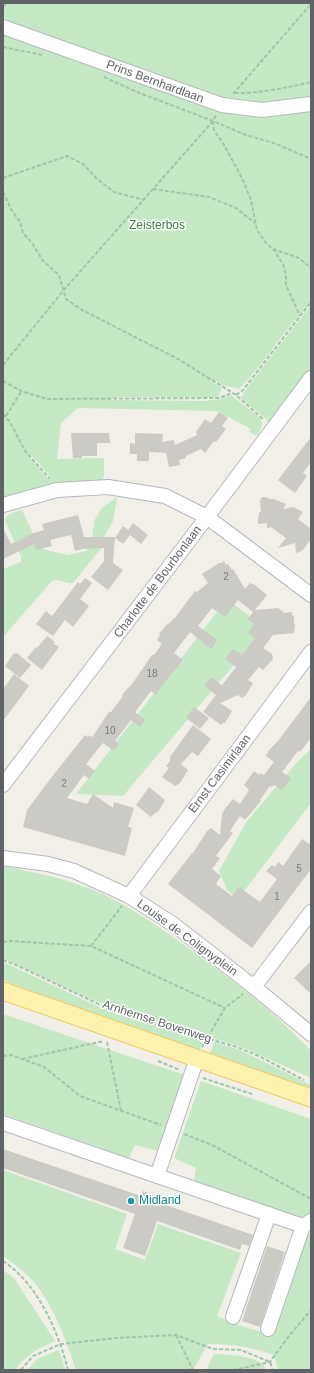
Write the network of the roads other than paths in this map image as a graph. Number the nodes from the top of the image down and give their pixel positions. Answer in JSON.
{"nodes":[{"id":1,"x":3,"y":27,"type":"edge"},
{"id":2,"x":311,"y":104,"type":"edge"},
{"id":3,"x":311,"y":378,"type":"edge"},
{"id":4,"x":3,"y":505,"type":"edge"},
{"id":5,"x":207,"y":517,"type":"junction"},
{"id":6,"x":311,"y":595,"type":"edge"},
{"id":7,"x":311,"y":652,"type":"edge"},
{"id":8,"x":3,"y":784,"type":"edge"},
{"id":9,"x":3,"y":858,"type":"edge"},
{"id":10,"x":130,"y":896,"type":"junction"},
{"id":11,"x":311,"y":912,"type":"edge"},
{"id":12,"x":254,"y":986,"type":"junction"},
{"id":13,"x":3,"y":991,"type":"edge"},
{"id":14,"x":311,"y":1034,"type":"edge"},
{"id":15,"x":197,"y":1058,"type":"junction"},
{"id":16,"x":310,"y":1090,"type":"edge"},
{"id":17,"x":3,"y":1123,"type":"edge"},
{"id":18,"x":157,"y":1176,"type":"junction"},
{"id":19,"x":269,"y":1214,"type":"junction"},
{"id":20,"x":307,"y":1223,"type":"edge"},
{"id":21,"x":234,"y":1317,"type":"dead end"},
{"id":22,"x":268,"y":1329,"type":"dead end"}],
"edges":[{"from":1,"to":2,"type":"street","name":"Prins Bernhardlaan"},
{"from":3,"to":5,"type":"street","name":"Charlotte de Bourbonlaan"},
{"from":4,"to":5,"type":"street"},
{"from":5,"to":6,"type":"street"},
{"from":5,"to":8,"type":"street","name":"Charlotte de Bourbonlaan"},
{"from":7,"to":10,"type":"street","name":"Ernst Casimirlaan"},
{"from":9,"to":10,"type":"street","name":"Louise de Colignyplein"},
{"from":10,"to":12,"type":"street","name":"Louise de Colignyplein"},
{"from":11,"to":12,"type":"street"},
{"from":12,"to":14,"type":"street","name":"Louise de Colignyplein"},
{"from":13,"to":15,"type":"main road","name":"Arnhemse Bovenweg"},
{"from":15,"to":16,"type":"main road","name":"Arnhemse Bovenweg"},
{"from":15,"to":18,"type":"street","name":"Arnhemse Bovenweg"},
{"from":17,"to":18,"type":"street"},
{"from":18,"to":19,"type":"street"},
{"from":19,"to":20,"type":"street"},
{"from":19,"to":21,"type":"street"},
{"from":20,"to":22,"type":"street"}]}
